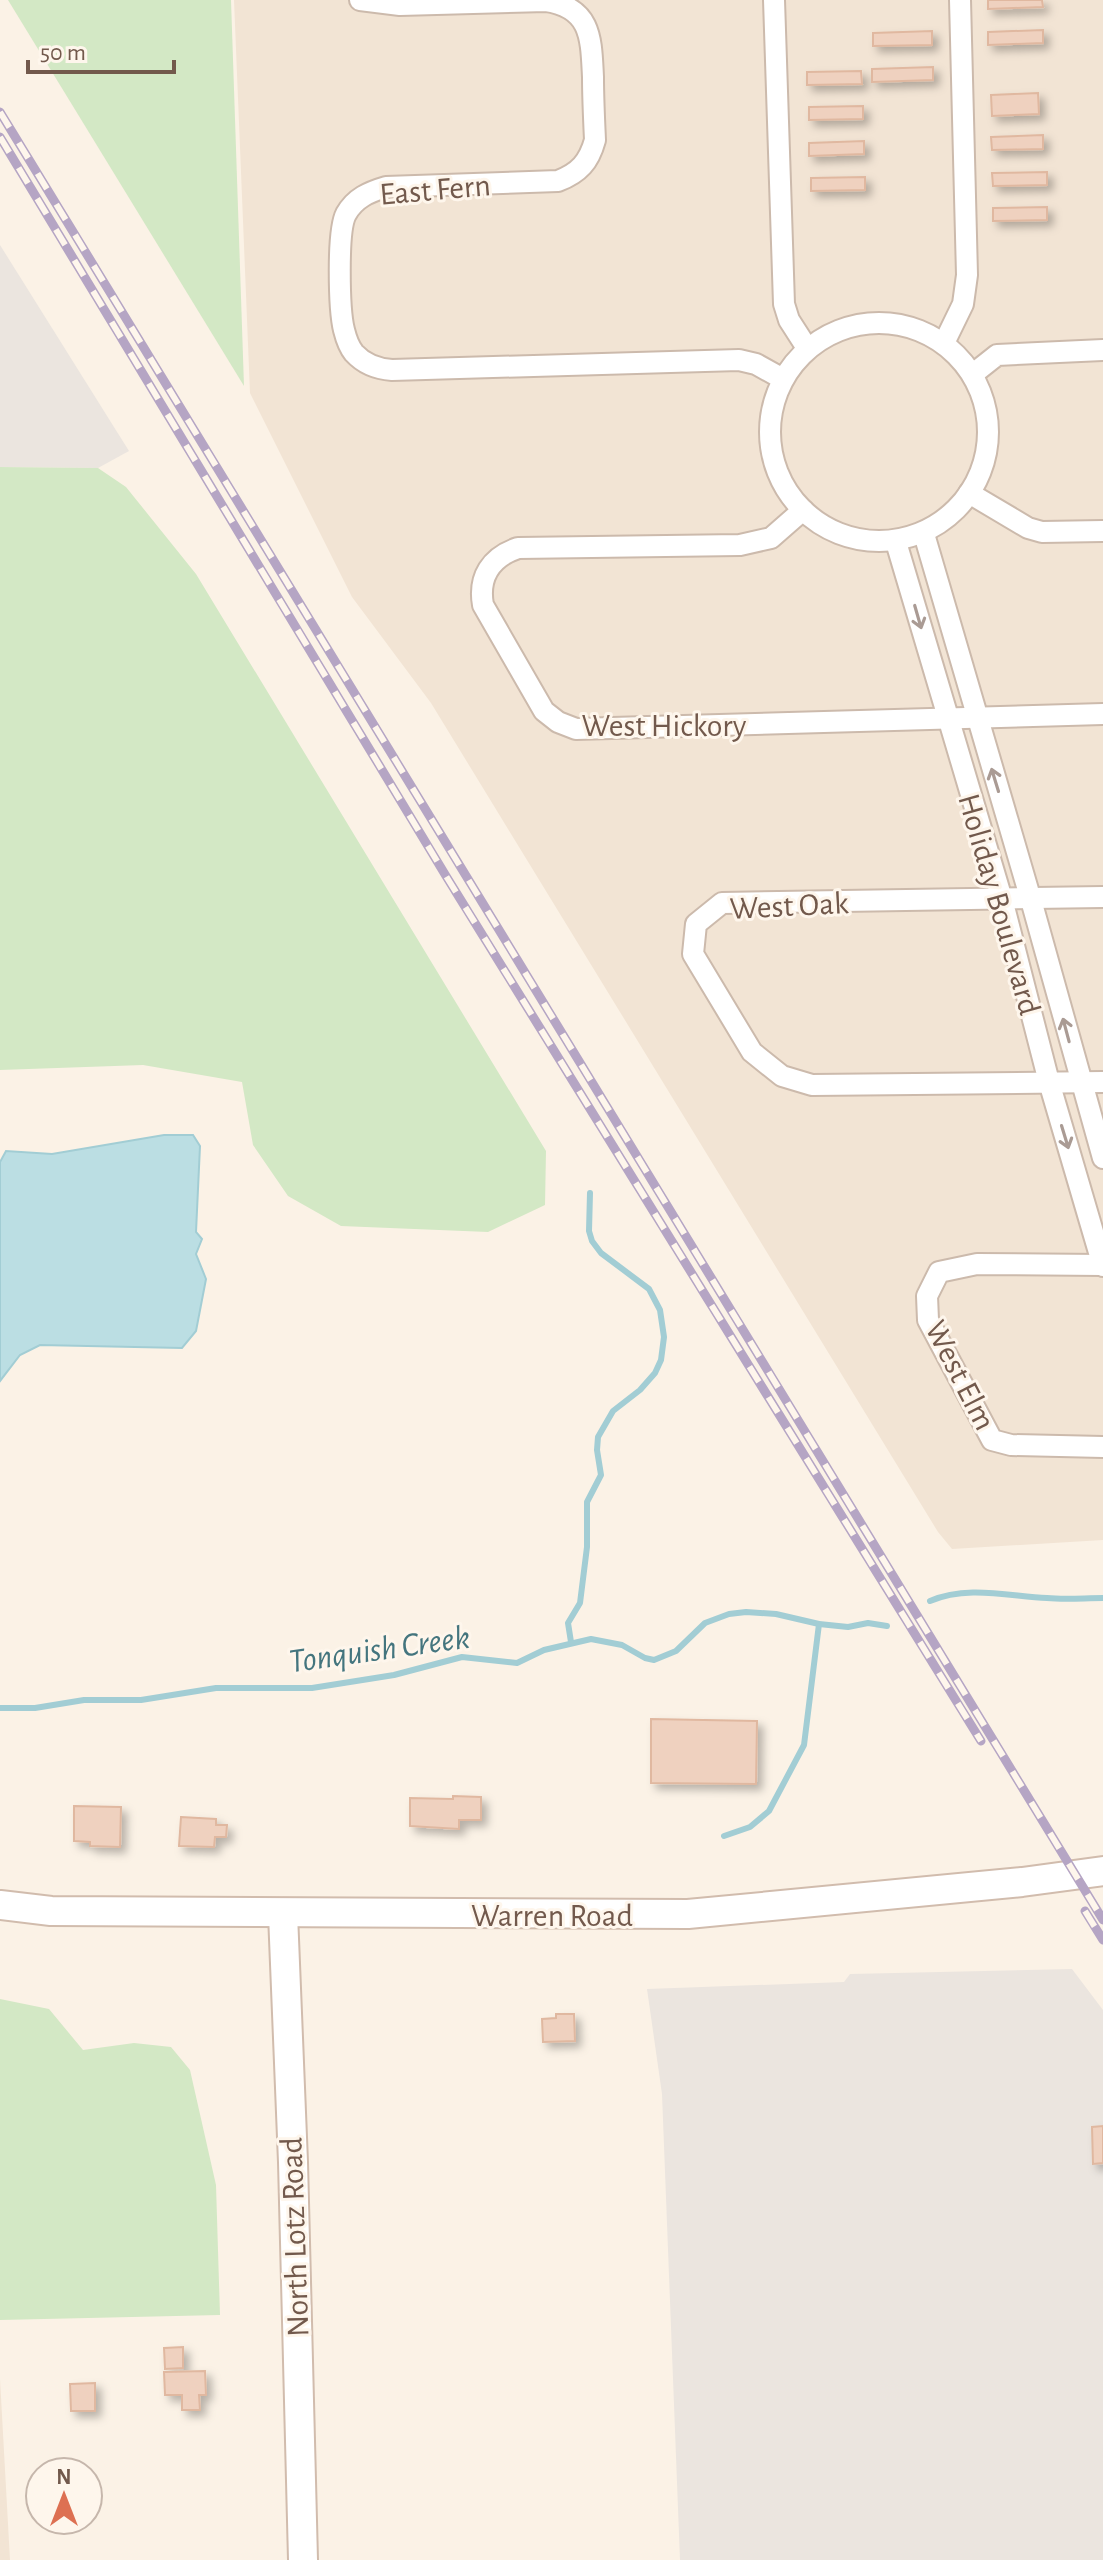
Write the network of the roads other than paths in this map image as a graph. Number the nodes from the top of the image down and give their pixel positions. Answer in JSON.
{"nodes":[{"id":1,"x":360,"y":0,"type":"edge"},
{"id":2,"x":774,"y":0,"type":"edge"},
{"id":3,"x":960,"y":0,"type":"edge"},
{"id":4,"x":944,"y":343,"type":"junction"},
{"id":5,"x":807,"y":348,"type":"junction"},
{"id":6,"x":1103,"y":350,"type":"edge"},
{"id":7,"x":973,"y":374,"type":"junction"},
{"id":8,"x":783,"y":379,"type":"junction"},
{"id":9,"x":969,"y":493,"type":"junction"},
{"id":10,"x":803,"y":510,"type":"junction"},
{"id":11,"x":1103,"y":531,"type":"edge"},
{"id":12,"x":924,"y":534,"type":"junction"},
{"id":13,"x":896,"y":542,"type":"junction"},
{"id":14,"x":1103,"y":714,"type":"edge"},
{"id":15,"x":976,"y":718,"type":"junction"},
{"id":16,"x":947,"y":720,"type":"junction"},
{"id":17,"x":1103,"y":897,"type":"edge"},
{"id":18,"x":1002,"y":899,"type":"junction"},
{"id":19,"x":1031,"y":900,"type":"junction"},
{"id":20,"x":1049,"y":1082,"type":"junction"},
{"id":21,"x":1080,"y":1082,"type":"junction"},
{"id":22,"x":1103,"y":1082,"type":"edge"},
{"id":23,"x":1103,"y":1158,"type":"edge"},
{"id":24,"x":1103,"y":1265,"type":"edge"},
{"id":25,"x":1103,"y":1447,"type":"edge"},
{"id":26,"x":1103,"y":1871,"type":"edge"},
{"id":27,"x":0,"y":1905,"type":"edge"},
{"id":28,"x":283,"y":1914,"type":"junction"},
{"id":29,"x":303,"y":2560,"type":"edge"}],
"edges":[{"from":1,"to":8,"type":"street","name":"East Fern"},
{"from":2,"to":5,"type":"street"},
{"from":3,"to":4,"type":"street"},
{"from":4,"to":5,"type":"street"},
{"from":4,"to":7,"type":"street"},
{"from":5,"to":8,"type":"street"},
{"from":6,"to":7,"type":"street"},
{"from":7,"to":9,"type":"street"},
{"from":8,"to":10,"type":"street"},
{"from":9,"to":11,"type":"street"},
{"from":9,"to":12,"type":"street"},
{"from":10,"to":13,"type":"street"},
{"from":10,"to":16,"type":"street","name":"West Hickory"},
{"from":12,"to":13,"type":"street"},
{"from":12,"to":15,"type":"street","name":"Holiday Boulevard"},
{"from":13,"to":16,"type":"street","name":"Holiday Boulevard","one_way":true},
{"from":14,"to":15,"type":"street","name":"West Hickory"},
{"from":15,"to":16,"type":"street","name":"West Hickory"},
{"from":19,"to":15,"type":"street","name":"Holiday Boulevard","one_way":true},
{"from":16,"to":18,"type":"street","name":"Holiday Boulevard"},
{"from":17,"to":19,"type":"street","name":"West Oak"},
{"from":18,"to":19,"type":"street","name":"West Oak"},
{"from":18,"to":20,"type":"street","name":"Holiday Boulevard"},
{"from":18,"to":20,"type":"street","name":"West Oak"},
{"from":21,"to":19,"type":"street","name":"Holiday Boulevard","one_way":true},
{"from":20,"to":21,"type":"street","name":"West Oak"},
{"from":20,"to":24,"type":"street","name":"Holiday Boulevard","one_way":true},
{"from":21,"to":22,"type":"street","name":"West Oak"},
{"from":21,"to":23,"type":"street","name":"Holiday Boulevard"},
{"from":24,"to":25,"type":"street","name":"West Elm"},
{"from":26,"to":28,"type":"main road","name":"Warren Road"},
{"from":27,"to":28,"type":"main road","name":"Warren Road"},
{"from":28,"to":29,"type":"main road","name":"North Lotz Road"}]}
